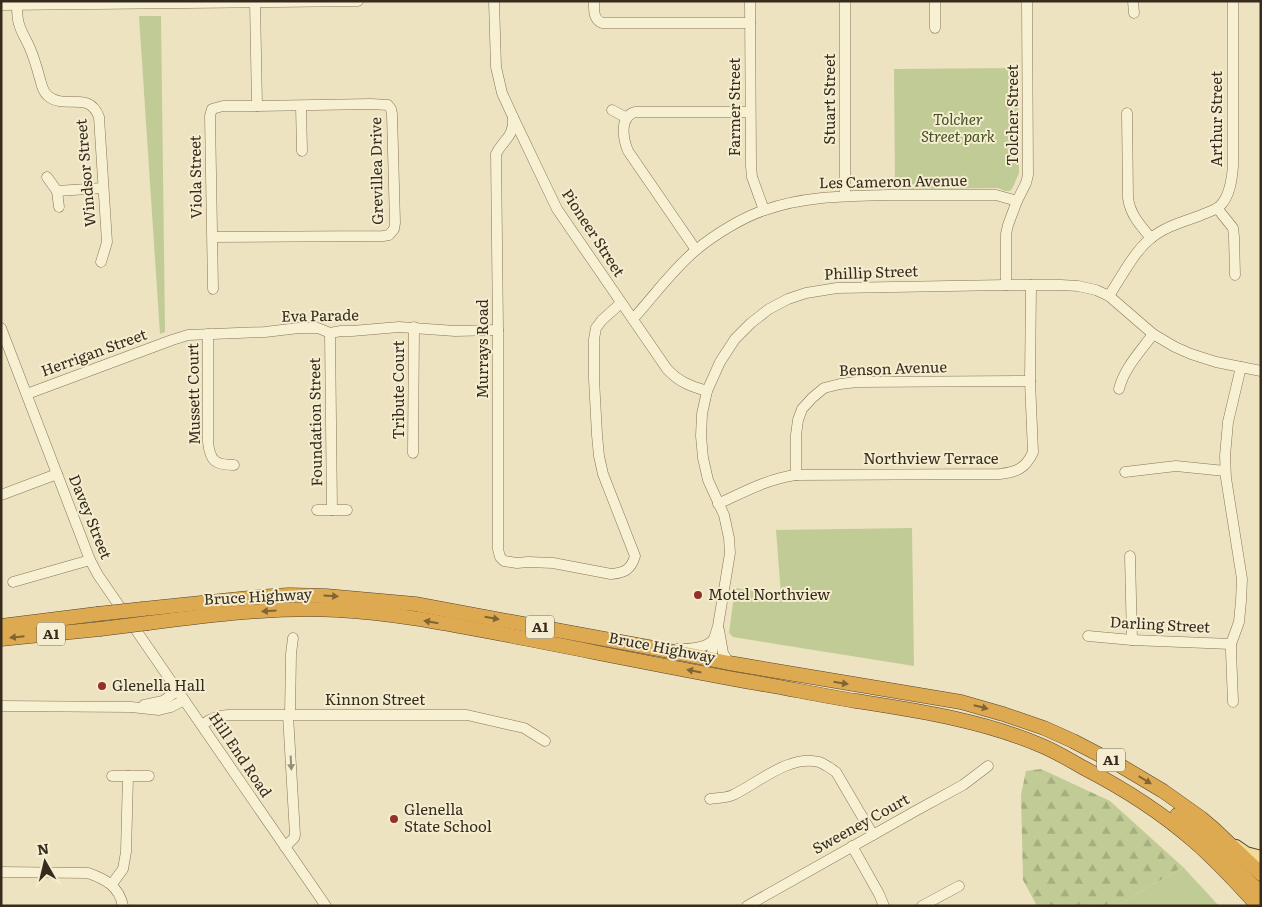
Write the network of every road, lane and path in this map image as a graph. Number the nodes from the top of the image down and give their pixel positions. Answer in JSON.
{"nodes":[{"id":1,"x":350,"y":1,"type":"edge"},
{"id":2,"x":358,"y":1,"type":"edge"},
{"id":3,"x":494,"y":1,"type":"edge"},
{"id":4,"x":594,"y":1,"type":"edge"},
{"id":5,"x":750,"y":1,"type":"edge"},
{"id":6,"x":845,"y":1,"type":"edge"},
{"id":7,"x":935,"y":1,"type":"edge"},
{"id":8,"x":1027,"y":1,"type":"edge"},
{"id":9,"x":1134,"y":1,"type":"edge"},
{"id":10,"x":1233,"y":1,"type":"edge"},
{"id":11,"x":255,"y":2,"type":"edge"},
{"id":12,"x":1,"y":5,"type":"edge"},
{"id":13,"x":17,"y":5,"type":"junction"},
{"id":14,"x":1134,"y":13,"type":"dead end"},
{"id":15,"x":750,"y":23,"type":"junction"},
{"id":16,"x":935,"y":28,"type":"dead end"},
{"id":17,"x":257,"y":106,"type":"junction"},
{"id":18,"x":301,"y":106,"type":"junction"},
{"id":19,"x":612,"y":110,"type":"dead end"},
{"id":20,"x":750,"y":112,"type":"junction"},
{"id":21,"x":1128,"y":113,"type":"dead end"},
{"id":22,"x":513,"y":117,"type":"junction"},
{"id":23,"x":627,"y":118,"type":"junction"},
{"id":24,"x":507,"y":140,"type":"junction"},
{"id":25,"x":527,"y":145,"type":"junction"},
{"id":26,"x":302,"y":151,"type":"dead end"},
{"id":27,"x":48,"y":177,"type":"dead end"},
{"id":28,"x":104,"y":188,"type":"junction"},
{"id":29,"x":57,"y":191,"type":"junction"},
{"id":30,"x":845,"y":196,"type":"junction"},
{"id":31,"x":1017,"y":201,"type":"junction"},
{"id":32,"x":59,"y":207,"type":"dead end"},
{"id":33,"x":1217,"y":208,"type":"junction"},
{"id":34,"x":764,"y":210,"type":"junction"},
{"id":35,"x":213,"y":237,"type":"junction"},
{"id":36,"x":1151,"y":238,"type":"junction"},
{"id":37,"x":696,"y":250,"type":"junction"},
{"id":38,"x":101,"y":262,"type":"dead end"},
{"id":39,"x":1235,"y":274,"type":"dead end"},
{"id":40,"x":1006,"y":285,"type":"junction"},
{"id":41,"x":1031,"y":285,"type":"junction"},
{"id":42,"x":214,"y":289,"type":"dead end"},
{"id":43,"x":1109,"y":296,"type":"junction"},
{"id":44,"x":621,"y":303,"type":"junction"},
{"id":45,"x":632,"y":320,"type":"junction"},
{"id":46,"x":1,"y":328,"type":"edge"},
{"id":47,"x":414,"y":328,"type":"junction"},
{"id":48,"x":498,"y":330,"type":"junction"},
{"id":49,"x":330,"y":333,"type":"junction"},
{"id":50,"x":208,"y":334,"type":"junction"},
{"id":51,"x":1153,"y":334,"type":"junction"},
{"id":52,"x":172,"y":340,"type":"joint"},
{"id":53,"x":1261,"y":364,"type":"edge"},
{"id":54,"x":1241,"y":366,"type":"junction"},
{"id":55,"x":1261,"y":371,"type":"edge"},
{"id":56,"x":1030,"y":381,"type":"junction"},
{"id":57,"x":1119,"y":389,"type":"dead end"},
{"id":58,"x":707,"y":391,"type":"junction"},
{"id":59,"x":27,"y":394,"type":"junction"},
{"id":60,"x":413,"y":453,"type":"dead end"},
{"id":61,"x":234,"y":465,"type":"dead end"},
{"id":62,"x":1225,"y":471,"type":"junction"},
{"id":63,"x":1125,"y":472,"type":"dead end"},
{"id":64,"x":57,"y":474,"type":"junction"},
{"id":65,"x":796,"y":475,"type":"junction"},
{"id":66,"x":1,"y":495,"type":"edge"},
{"id":67,"x":718,"y":504,"type":"junction"},
{"id":68,"x":317,"y":510,"type":"dead end"},
{"id":69,"x":332,"y":510,"type":"junction"},
{"id":70,"x":347,"y":510,"type":"dead end"},
{"id":71,"x":1130,"y":556,"type":"dead end"},
{"id":72,"x":90,"y":560,"type":"junction"},
{"id":73,"x":13,"y":582,"type":"dead end"},
{"id":74,"x":1,"y":626,"type":"edge"},
{"id":75,"x":718,"y":626,"type":"junction"},
{"id":76,"x":1088,"y":636,"type":"dead end"},
{"id":77,"x":293,"y":638,"type":"dead end"},
{"id":78,"x":1,"y":639,"type":"edge"},
{"id":79,"x":714,"y":639,"type":"junction"},
{"id":80,"x":1132,"y":640,"type":"junction"},
{"id":81,"x":1232,"y":644,"type":"junction"},
{"id":82,"x":664,"y":650,"type":"junction"},
{"id":83,"x":711,"y":660,"type":"junction"},
{"id":84,"x":729,"y":663,"type":"junction"},
{"id":85,"x":177,"y":691,"type":"junction"},
{"id":86,"x":844,"y":699,"type":"junction"},
{"id":87,"x":184,"y":700,"type":"junction"},
{"id":88,"x":1233,"y":702,"type":"dead end"},
{"id":89,"x":1,"y":706,"type":"edge"},
{"id":90,"x":131,"y":707,"type":"junction"},
{"id":91,"x":289,"y":715,"type":"junction"},
{"id":92,"x":202,"y":724,"type":"junction"},
{"id":93,"x":545,"y":741,"type":"dead end"},
{"id":94,"x":1042,"y":746,"type":"junction"},
{"id":95,"x":988,"y":766,"type":"dead end"},
{"id":96,"x":112,"y":776,"type":"dead end"},
{"id":97,"x":128,"y":776,"type":"junction"},
{"id":98,"x":149,"y":776,"type":"dead end"},
{"id":99,"x":710,"y":799,"type":"dead end"},
{"id":100,"x":1214,"y":829,"type":"junction"},
{"id":101,"x":873,"y":835,"type":"junction"},
{"id":102,"x":852,"y":846,"type":"junction"},
{"id":103,"x":285,"y":847,"type":"junction"},
{"id":104,"x":1261,"y":857,"type":"edge"},
{"id":105,"x":1,"y":872,"type":"edge"},
{"id":106,"x":1261,"y":874,"type":"edge"},
{"id":107,"x":112,"y":884,"type":"junction"},
{"id":108,"x":959,"y":886,"type":"dead end"},
{"id":109,"x":1261,"y":892,"type":"edge"},
{"id":110,"x":123,"y":906,"type":"edge"},
{"id":111,"x":326,"y":906,"type":"edge"},
{"id":112,"x":747,"y":906,"type":"edge"},
{"id":113,"x":884,"y":906,"type":"edge"},
{"id":114,"x":922,"y":906,"type":"edge"},
{"id":115,"x":1258,"y":906,"type":"edge"}],
"edges":[{"from":1,"to":2,"type":"street"},
{"from":1,"to":11,"type":"street"},
{"from":3,"to":22,"type":"street","name":"Pioneer Street"},
{"from":4,"to":15,"type":"street"},
{"from":5,"to":15,"type":"street","name":"Farmer Street"},
{"from":6,"to":30,"type":"street","name":"Stuart Street"},
{"from":7,"to":16,"type":"street"},
{"from":8,"to":31,"type":"street","name":"Tolcher Street"},
{"from":9,"to":14,"type":"street"},
{"from":10,"to":33,"type":"street","name":"Arthur Street"},
{"from":11,"to":13,"type":"street"},
{"from":11,"to":17,"type":"street"},
{"from":12,"to":13,"type":"street"},
{"from":13,"to":28,"type":"street","name":"Windsor Street"},
{"from":15,"to":20,"type":"street","name":"Farmer Street"},
{"from":17,"to":18,"type":"street","name":"Grevillea Drive"},
{"from":17,"to":35,"type":"street","name":"Viola Street"},
{"from":18,"to":26,"type":"street"},
{"from":18,"to":35,"type":"street","name":"Grevillea Drive"},
{"from":19,"to":23,"type":"street"},
{"from":20,"to":23,"type":"street"},
{"from":20,"to":34,"type":"street","name":"Farmer Street"},
{"from":21,"to":36,"type":"street"},
{"from":22,"to":24,"type":"street","name":"Murrays Road"},
{"from":22,"to":25,"type":"street","name":"Pioneer Street"},
{"from":23,"to":37,"type":"street"},
{"from":24,"to":25,"type":"street"},
{"from":24,"to":48,"type":"street","name":"Murrays Road"},
{"from":25,"to":44,"type":"street","name":"Pioneer Street"},
{"from":27,"to":29,"type":"street"},
{"from":28,"to":29,"type":"street"},
{"from":28,"to":38,"type":"street","name":"Windsor Street"},
{"from":29,"to":32,"type":"street"},
{"from":30,"to":31,"type":"street","name":"Les Cameron Avenue"},
{"from":30,"to":34,"type":"street","name":"Les Cameron Avenue"},
{"from":31,"to":40,"type":"street","name":"Tolcher Street"},
{"from":33,"to":36,"type":"street"},
{"from":33,"to":39,"type":"street"},
{"from":34,"to":37,"type":"street","name":"Les Cameron Avenue"},
{"from":35,"to":42,"type":"street","name":"Viola Street"},
{"from":36,"to":43,"type":"street"},
{"from":37,"to":45,"type":"street","name":"Les Cameron Avenue"},
{"from":40,"to":41,"type":"street","name":"Phillip Street"},
{"from":40,"to":58,"type":"street","name":"Phillip Street"},
{"from":41,"to":43,"type":"street","name":"Phillip Street"},
{"from":41,"to":56,"type":"street","name":"Northview Terrace"},
{"from":43,"to":51,"type":"street","name":"Phillip Street"},
{"from":44,"to":45,"type":"street","name":"Pioneer Street"},
{"from":44,"to":48,"type":"street","name":"Murrays Road"},
{"from":45,"to":58,"type":"street","name":"Pioneer Street"},
{"from":46,"to":59,"type":"street","name":"Davey Street"},
{"from":47,"to":48,"type":"street","name":"Eva Parade"},
{"from":47,"to":49,"type":"street","name":"Eva Parade"},
{"from":47,"to":60,"type":"street","name":"Tribute Court"},
{"from":49,"to":50,"type":"street","name":"Eva Parade"},
{"from":49,"to":69,"type":"street","name":"Foundation Street"},
{"from":50,"to":52,"type":"street","name":"Eva Parade"},
{"from":50,"to":61,"type":"street","name":"Mussett Court"},
{"from":51,"to":54,"type":"street","name":"Phillip Street"},
{"from":51,"to":57,"type":"street"},
{"from":52,"to":59,"type":"street","name":"Herrigan Street"},
{"from":53,"to":54,"type":"street","name":"Phillip Street"},
{"from":54,"to":55,"type":"street","name":"Phillip Street"},
{"from":54,"to":62,"type":"street"},
{"from":56,"to":65,"type":"street","name":"Benson Avenue"},
{"from":56,"to":65,"type":"street","name":"Northview Terrace"},
{"from":58,"to":67,"type":"street","name":"Phillip Street"},
{"from":59,"to":64,"type":"street","name":"Davey Street"},
{"from":62,"to":63,"type":"street"},
{"from":62,"to":81,"type":"street"},
{"from":64,"to":66,"type":"street"},
{"from":64,"to":72,"type":"street","name":"Davey Street"},
{"from":65,"to":67,"type":"street","name":"Northview Terrace"},
{"from":67,"to":75,"type":"street","name":"Phillip Street"},
{"from":68,"to":69,"type":"street"},
{"from":69,"to":70,"type":"street"},
{"from":71,"to":80,"type":"street"},
{"from":72,"to":73,"type":"street"},
{"from":72,"to":85,"type":"street","name":"Davey Street"},
{"from":74,"to":82,"type":"highway","name":"Bruce Highway","number":"A1","one_way":true,"bridge":true},
{"from":75,"to":79,"type":"street"},
{"from":75,"to":84,"type":"street"},
{"from":76,"to":80,"type":"street","name":"Darling Street"},
{"from":77,"to":91,"type":"street"},
{"from":86,"to":78,"type":"highway","name":"Bruce Highway","number":"A1","one_way":true,"bridge":true},
{"from":79,"to":82,"type":"street"},
{"from":79,"to":83,"type":"street"},
{"from":80,"to":81,"type":"street","name":"Darling Street"},
{"from":81,"to":88,"type":"street"},
{"from":82,"to":83,"type":"highway","name":"Bruce Highway","number":"A1"},
{"from":83,"to":84,"type":"highway","name":"Bruce Highway","number":"A1"},
{"from":83,"to":86,"type":"highway"},
{"from":84,"to":100,"type":"highway","name":"Bruce Highway","number":"A1","one_way":true},
{"from":85,"to":87,"type":"street","name":"Davey Street"},
{"from":85,"to":90,"type":"street"},
{"from":86,"to":94,"type":"highway","name":"Bruce Highway","number":"A1"},
{"from":87,"to":90,"type":"street"},
{"from":87,"to":92,"type":"street","name":"Hill End Road"},
{"from":89,"to":90,"type":"street"},
{"from":91,"to":92,"type":"street","name":"Kinnon Street"},
{"from":91,"to":93,"type":"street","name":"Kinnon Street"},
{"from":91,"to":103,"type":"street","one_way":true},
{"from":92,"to":103,"type":"street","name":"Hill End Road"},
{"from":94,"to":109,"type":"highway"},
{"from":94,"to":115,"type":"highway","name":"Bruce Highway","number":"A1"},
{"from":95,"to":101,"type":"street","name":"Sweeney Court"},
{"from":96,"to":97,"type":"street"},
{"from":97,"to":98,"type":"street"},
{"from":97,"to":107,"type":"street"},
{"from":99,"to":101,"type":"street"},
{"from":100,"to":104,"type":"main road"},
{"from":100,"to":106,"type":"highway","name":"Bruce Highway","number":"A1"},
{"from":101,"to":102,"type":"street","name":"Sweeney Court"},
{"from":102,"to":112,"type":"street","name":"Sweeney Court"},
{"from":102,"to":113,"type":"street"},
{"from":103,"to":111,"type":"street","name":"Hill End Road"},
{"from":105,"to":107,"type":"street"},
{"from":107,"to":110,"type":"street"},
{"from":108,"to":114,"type":"street"}]}
